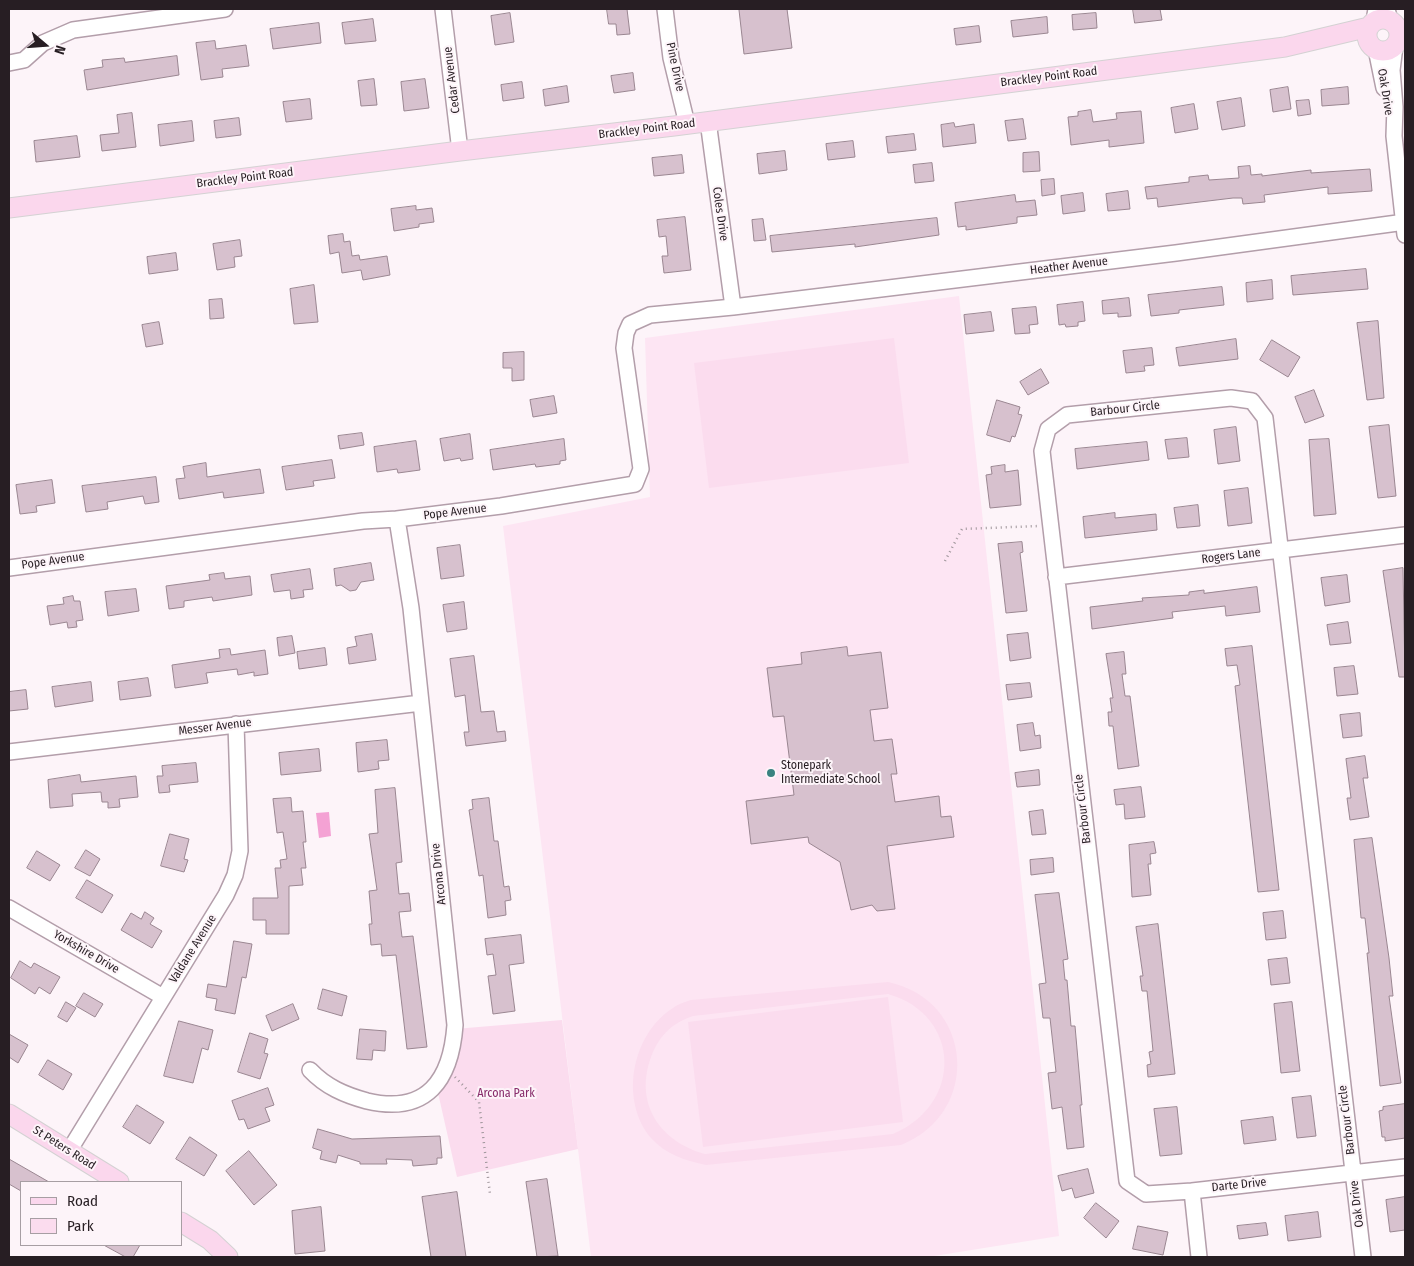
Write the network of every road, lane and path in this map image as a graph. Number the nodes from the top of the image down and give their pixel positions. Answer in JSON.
{"nodes":[{"id":1,"x":224,"y":9,"type":"edge"},
{"id":2,"x":443,"y":9,"type":"edge"},
{"id":3,"x":664,"y":9,"type":"edge"},
{"id":4,"x":1387,"y":30,"type":"edge"},
{"id":5,"x":9,"y":63,"type":"edge"},
{"id":6,"x":708,"y":121,"type":"junction"},
{"id":7,"x":687,"y":124,"type":"junction"},
{"id":8,"x":460,"y":150,"type":"junction"},
{"id":9,"x":9,"y":208,"type":"edge"},
{"id":10,"x":1405,"y":226,"type":"edge"},
{"id":11,"x":733,"y":307,"type":"junction"},
{"id":12,"x":397,"y":519,"type":"junction"},
{"id":13,"x":1050,"y":525,"type":"junction"},
{"id":14,"x":1405,"y":535,"type":"edge"},
{"id":15,"x":1281,"y":550,"type":"junction"},
{"id":16,"x":945,"y":561,"type":"dead end"},
{"id":17,"x":9,"y":568,"type":"edge"},
{"id":18,"x":1056,"y":577,"type":"junction"},
{"id":19,"x":421,"y":703,"type":"junction"},
{"id":20,"x":236,"y":724,"type":"junction"},
{"id":21,"x":9,"y":752,"type":"edge"},
{"id":22,"x":9,"y":908,"type":"edge"},
{"id":23,"x":163,"y":997,"type":"junction"},
{"id":24,"x":447,"y":1069,"type":"junction"},
{"id":25,"x":310,"y":1070,"type":"dead end"},
{"id":26,"x":9,"y":1114,"type":"edge"},
{"id":27,"x":69,"y":1150,"type":"junction"},
{"id":28,"x":1405,"y":1167,"type":"edge"},
{"id":29,"x":1353,"y":1173,"type":"junction"},
{"id":30,"x":117,"y":1181,"type":"edge"},
{"id":31,"x":1192,"y":1191,"type":"junction"},
{"id":32,"x":490,"y":1194,"type":"dead end"},
{"id":33,"x":182,"y":1223,"type":"edge"},
{"id":34,"x":228,"y":1257,"type":"edge"},
{"id":35,"x":1198,"y":1257,"type":"edge"},
{"id":36,"x":1363,"y":1257,"type":"edge"}],
"edges":[{"from":1,"to":5,"type":"street"},
{"from":2,"to":8,"type":"street","name":"Cedar Avenue"},
{"from":3,"to":7,"type":"street","name":"Pine Drive"},
{"from":4,"to":6,"type":"main road","name":"Brackley Point Road"},
{"from":4,"to":10,"type":"street","name":"Oak Drive"},
{"from":6,"to":7,"type":"main road","name":"Brackley Point Road"},
{"from":6,"to":11,"type":"street","name":"Coles Drive"},
{"from":7,"to":8,"type":"main road","name":"Brackley Point Road"},
{"from":8,"to":9,"type":"main road","name":"Brackley Point Road"},
{"from":10,"to":11,"type":"street","name":"Heather Avenue"},
{"from":11,"to":12,"type":"street","name":"Pope Avenue"},
{"from":12,"to":17,"type":"street","name":"Pope Avenue"},
{"from":12,"to":19,"type":"street","name":"Arcona Drive"},
{"from":13,"to":15,"type":"street","name":"Barbour Circle"},
{"from":13,"to":16,"type":"path"},
{"from":13,"to":18,"type":"street","name":"Barbour Circle"},
{"from":14,"to":15,"type":"street","name":"Rogers Lane"},
{"from":15,"to":18,"type":"street","name":"Rogers Lane"},
{"from":15,"to":29,"type":"street","name":"Barbour Circle"},
{"from":18,"to":31,"type":"street","name":"Barbour Circle"},
{"from":19,"to":20,"type":"street","name":"Messer Avenue"},
{"from":19,"to":24,"type":"street","name":"Arcona Drive"},
{"from":20,"to":21,"type":"street","name":"Messer Avenue"},
{"from":20,"to":23,"type":"street","name":"Valdane Avenue"},
{"from":22,"to":23,"type":"street","name":"Yorkshire Drive"},
{"from":23,"to":27,"type":"street","name":"Valdane Avenue"},
{"from":24,"to":25,"type":"street","name":"Arcona Drive"},
{"from":24,"to":32,"type":"path"},
{"from":26,"to":27,"type":"main road","name":"St Peters Road"},
{"from":27,"to":30,"type":"main road","name":"St Peters Road"},
{"from":28,"to":29,"type":"street","name":"Oak Drive"},
{"from":29,"to":31,"type":"street","name":"Darte Drive"},
{"from":29,"to":36,"type":"street","name":"Oak Drive"},
{"from":31,"to":35,"type":"street"},
{"from":33,"to":34,"type":"main road"}]}
